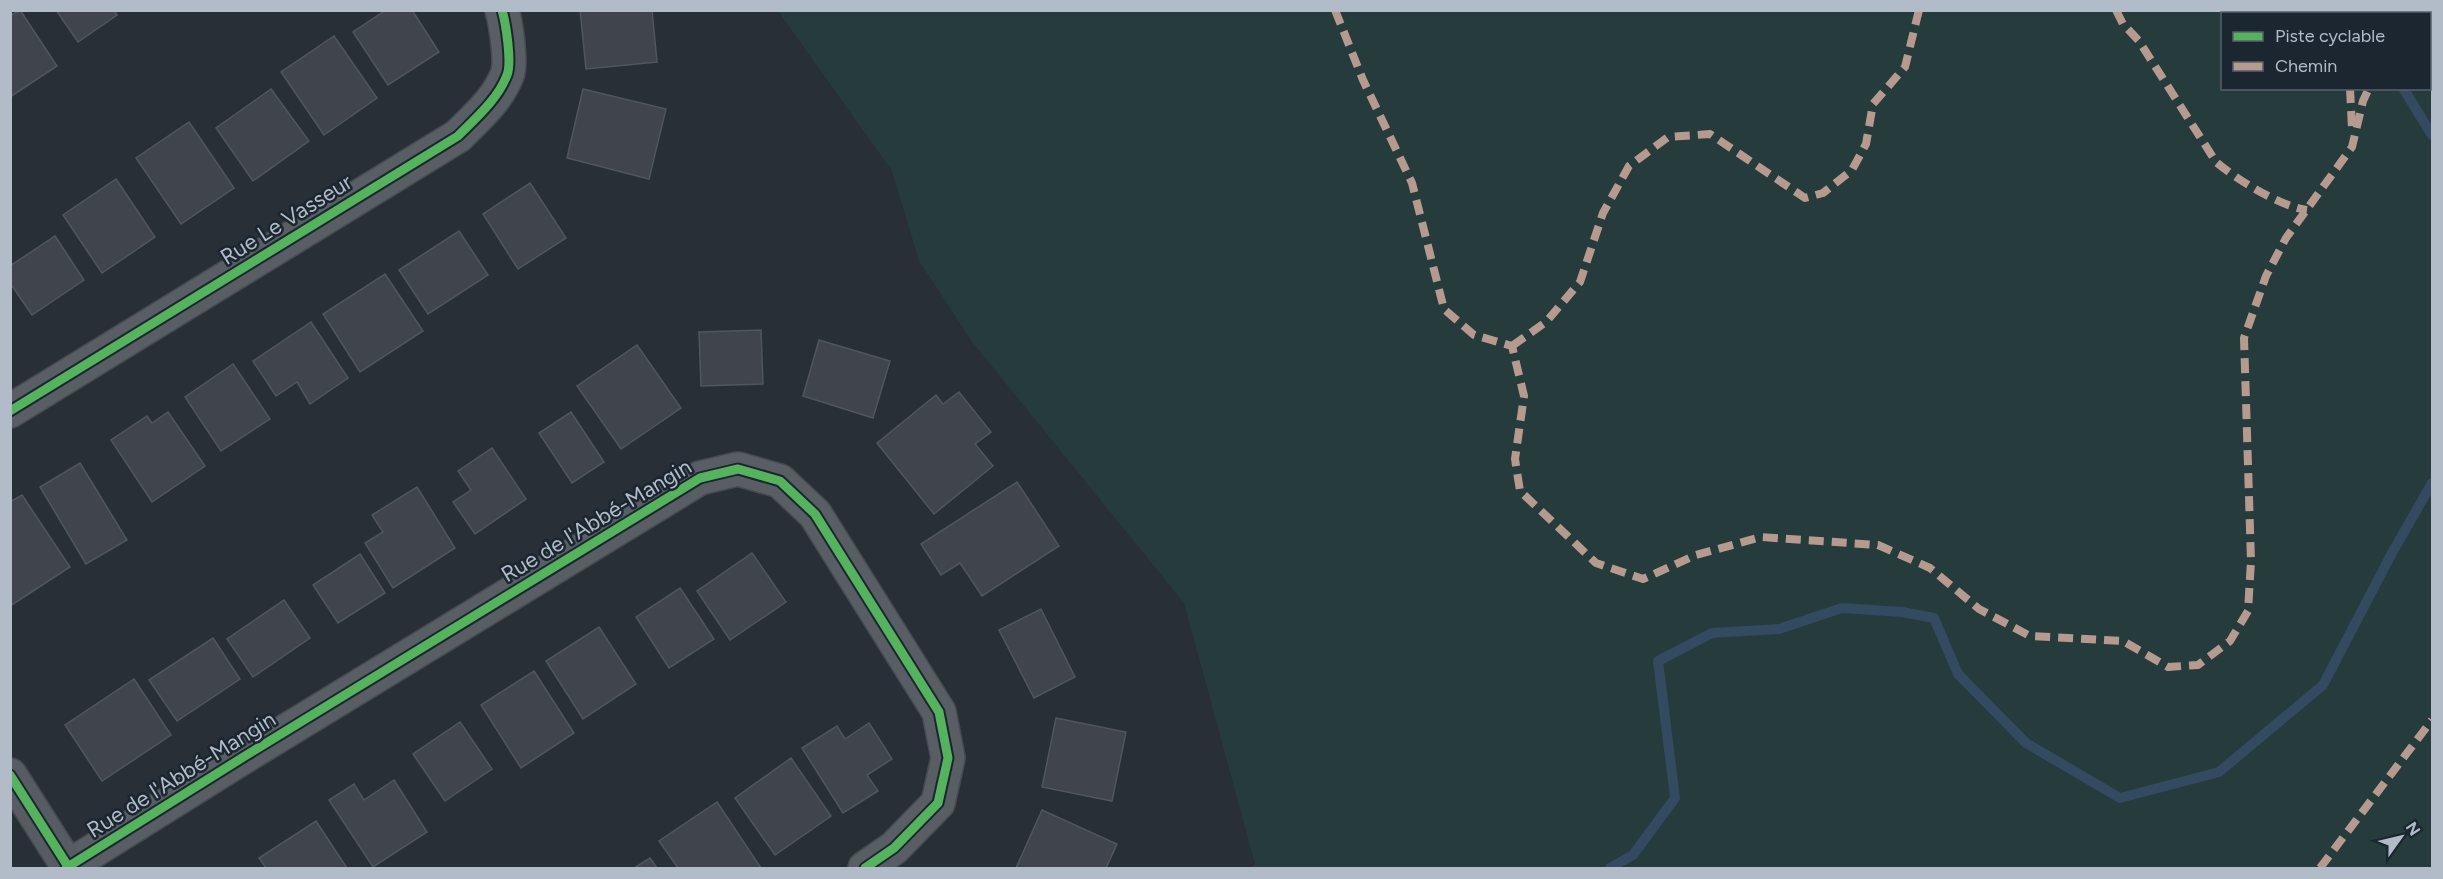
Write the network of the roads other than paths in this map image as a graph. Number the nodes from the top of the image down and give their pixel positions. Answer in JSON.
{"nodes":[{"id":1,"x":502,"y":10,"type":"edge"},
{"id":2,"x":10,"y":411,"type":"edge"},
{"id":3,"x":10,"y":775,"type":"edge"},
{"id":4,"x":68,"y":868,"type":"edge"},
{"id":5,"x":865,"y":868,"type":"edge"}],
"edges":[{"from":1,"to":2,"type":"street","name":"Rue Le Vasseur"},
{"from":3,"to":4,"type":"street"},
{"from":4,"to":5,"type":"street","name":"Rue de l'Abbé-Mangin"}]}
